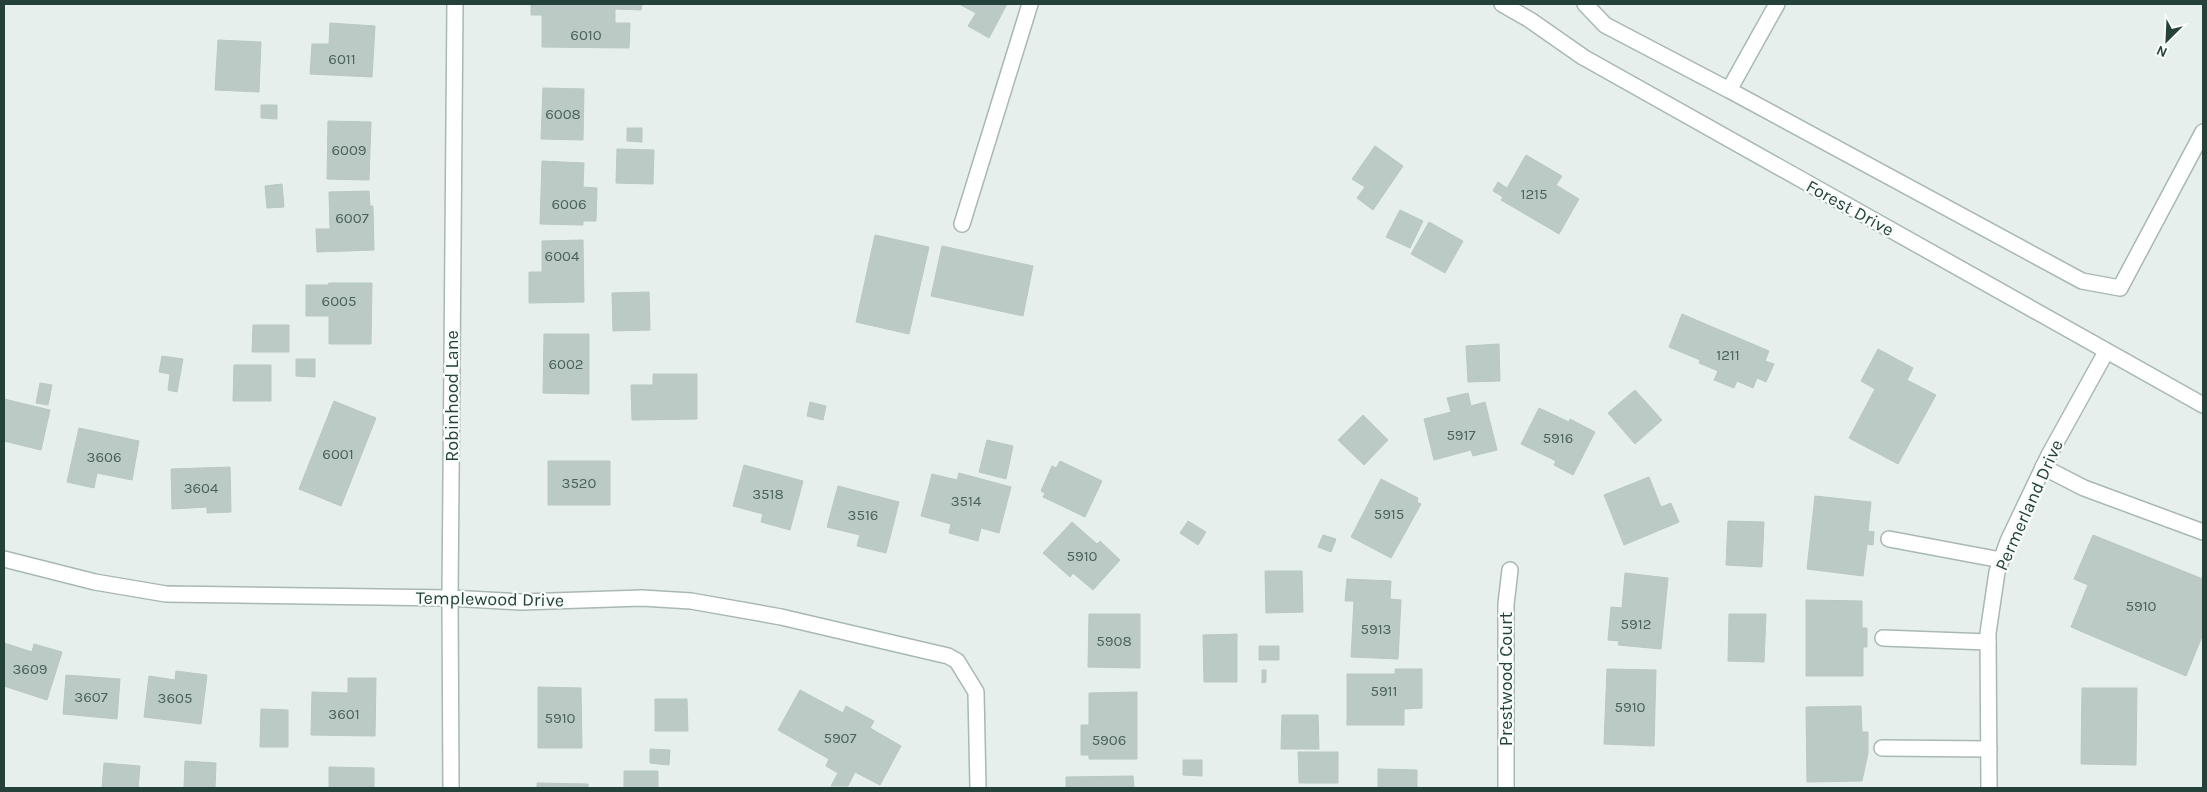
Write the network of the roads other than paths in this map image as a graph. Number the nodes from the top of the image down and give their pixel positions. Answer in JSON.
{"nodes":[{"id":1,"x":455,"y":4,"type":"edge"},
{"id":2,"x":1030,"y":4,"type":"edge"},
{"id":3,"x":1502,"y":4,"type":"edge"},
{"id":4,"x":1584,"y":4,"type":"edge"},
{"id":5,"x":1776,"y":4,"type":"edge"},
{"id":6,"x":1729,"y":90,"type":"junction"},
{"id":7,"x":2203,"y":132,"type":"edge"},
{"id":8,"x":962,"y":224,"type":"dead end"},
{"id":9,"x":2106,"y":352,"type":"junction"},
{"id":10,"x":2203,"y":405,"type":"edge"},
{"id":11,"x":2043,"y":467,"type":"junction"},
{"id":12,"x":2203,"y":532,"type":"edge"},
{"id":13,"x":1889,"y":538,"type":"dead end"},
{"id":14,"x":4,"y":559,"type":"edge"},
{"id":15,"x":2002,"y":560,"type":"junction"},
{"id":16,"x":1510,"y":570,"type":"dead end"},
{"id":17,"x":450,"y":598,"type":"junction"},
{"id":18,"x":1883,"y":638,"type":"dead end"},
{"id":19,"x":1988,"y":642,"type":"junction"},
{"id":20,"x":1882,"y":748,"type":"dead end"},
{"id":21,"x":1989,"y":749,"type":"junction"},
{"id":22,"x":450,"y":788,"type":"edge"},
{"id":23,"x":978,"y":788,"type":"edge"},
{"id":24,"x":1506,"y":788,"type":"edge"},
{"id":25,"x":1989,"y":788,"type":"edge"}],
"edges":[{"from":1,"to":17,"type":"street","name":"Robinhood Lane"},
{"from":2,"to":8,"type":"street"},
{"from":3,"to":9,"type":"street","name":"Forest Drive"},
{"from":4,"to":6,"type":"street"},
{"from":5,"to":6,"type":"street"},
{"from":6,"to":7,"type":"street"},
{"from":9,"to":10,"type":"street","name":"Forest Drive"},
{"from":9,"to":11,"type":"street","name":"Permerland Drive"},
{"from":11,"to":12,"type":"street"},
{"from":11,"to":15,"type":"street","name":"Permerland Drive"},
{"from":13,"to":15,"type":"street"},
{"from":14,"to":17,"type":"street","name":"Templewood Drive"},
{"from":15,"to":19,"type":"street","name":"Permerland Drive"},
{"from":16,"to":24,"type":"street","name":"Prestwood Court"},
{"from":17,"to":22,"type":"street","name":"Robinhood Lane"},
{"from":17,"to":23,"type":"street","name":"Templewood Drive"},
{"from":18,"to":19,"type":"street"},
{"from":19,"to":21,"type":"street","name":"Permerland Drive"},
{"from":20,"to":21,"type":"street"},
{"from":21,"to":25,"type":"street","name":"Permerland Drive"}]}
